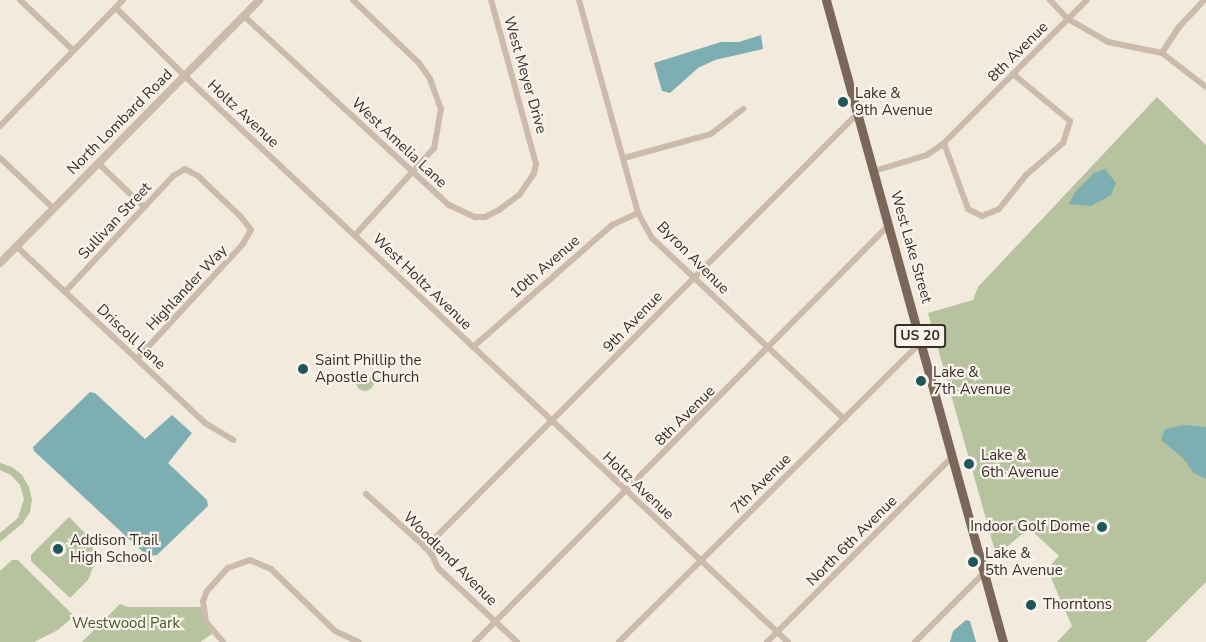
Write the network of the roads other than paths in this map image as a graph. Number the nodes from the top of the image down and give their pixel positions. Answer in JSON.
{"nodes":[{"id":1,"x":20,"y":0,"type":"edge"},
{"id":2,"x":123,"y":0,"type":"edge"},
{"id":3,"x":259,"y":0,"type":"edge"},
{"id":4,"x":352,"y":0,"type":"edge"},
{"id":5,"x":491,"y":0,"type":"edge"},
{"id":6,"x":579,"y":0,"type":"edge"},
{"id":7,"x":826,"y":0,"type":"edge"},
{"id":8,"x":1050,"y":0,"type":"edge"},
{"id":9,"x":1087,"y":0,"type":"edge"},
{"id":10,"x":1204,"y":0,"type":"edge"},
{"id":11,"x":116,"y":8,"type":"junction"},
{"id":12,"x":244,"y":16,"type":"junction"},
{"id":13,"x":1068,"y":19,"type":"junction"},
{"id":14,"x":73,"y":50,"type":"junction"},
{"id":15,"x":1162,"y":53,"type":"junction"},
{"id":16,"x":1013,"y":74,"type":"junction"},
{"id":17,"x":185,"y":76,"type":"junction"},
{"id":18,"x":1206,"y":87,"type":"edge"},
{"id":19,"x":744,"y":109,"type":"dead end"},
{"id":20,"x":858,"y":113,"type":"junction"},
{"id":21,"x":0,"y":126,"type":"edge"},
{"id":22,"x":944,"y":143,"type":"junction"},
{"id":23,"x":535,"y":157,"type":"joint"},
{"id":24,"x":0,"y":158,"type":"edge"},
{"id":25,"x":624,"y":158,"type":"junction"},
{"id":26,"x":98,"y":163,"type":"junction"},
{"id":27,"x":874,"y":171,"type":"junction"},
{"id":28,"x":414,"y":173,"type":"junction"},
{"id":29,"x":144,"y":207,"type":"junction"},
{"id":30,"x":53,"y":208,"type":"junction"},
{"id":31,"x":638,"y":213,"type":"junction"},
{"id":32,"x":890,"y":225,"type":"junction"},
{"id":33,"x":251,"y":230,"type":"joint"},
{"id":34,"x":355,"y":235,"type":"junction"},
{"id":35,"x":16,"y":246,"type":"junction"},
{"id":36,"x":0,"y":263,"type":"edge"},
{"id":37,"x":694,"y":278,"type":"junction"},
{"id":38,"x":65,"y":292,"type":"junction"},
{"id":39,"x":921,"y":342,"type":"junction"},
{"id":40,"x":473,"y":347,"type":"junction"},
{"id":41,"x":768,"y":348,"type":"junction"},
{"id":42,"x":137,"y":359,"type":"junction"},
{"id":43,"x":844,"y":419,"type":"junction"},
{"id":44,"x":553,"y":422,"type":"junction"},
{"id":45,"x":233,"y":440,"type":"dead end"},
{"id":46,"x":953,"y":456,"type":"junction"},
{"id":47,"x":627,"y":491,"type":"junction"},
{"id":48,"x":366,"y":494,"type":"dead end"},
{"id":49,"x":425,"y":548,"type":"junction"},
{"id":50,"x":701,"y":561,"type":"junction"},
{"id":51,"x":984,"y":573,"type":"junction"},
{"id":52,"x":496,"y":622,"type":"junction"},
{"id":53,"x":777,"y":632,"type":"junction"},
{"id":54,"x":223,"y":642,"type":"edge"},
{"id":55,"x":358,"y":642,"type":"edge"},
{"id":56,"x":475,"y":642,"type":"edge"},
{"id":57,"x":517,"y":642,"type":"edge"},
{"id":58,"x":619,"y":642,"type":"edge"},
{"id":59,"x":767,"y":642,"type":"edge"},
{"id":60,"x":788,"y":642,"type":"edge"},
{"id":61,"x":915,"y":642,"type":"edge"},
{"id":62,"x":1003,"y":642,"type":"edge"}],
"edges":[{"from":1,"to":14,"type":"street"},
{"from":2,"to":11,"type":"street"},
{"from":3,"to":12,"type":"street","name":"North Lombard Road"},
{"from":4,"to":28,"type":"street"},
{"from":5,"to":23,"type":"street","name":"West Meyer Drive"},
{"from":6,"to":25,"type":"street","name":"Byron Avenue"},
{"from":7,"to":20,"type":"main road","name":"West Lake Street","number":"US 20"},
{"from":8,"to":13,"type":"street"},
{"from":9,"to":13,"type":"street","name":"8th Avenue"},
{"from":10,"to":15,"type":"street"},
{"from":11,"to":14,"type":"street"},
{"from":11,"to":17,"type":"street","name":"Holtz Avenue"},
{"from":12,"to":17,"type":"street","name":"North Lombard Road"},
{"from":12,"to":28,"type":"street","name":"West Amelia Lane"},
{"from":13,"to":15,"type":"street"},
{"from":13,"to":16,"type":"street","name":"8th Avenue"},
{"from":14,"to":21,"type":"street"},
{"from":15,"to":18,"type":"street"},
{"from":16,"to":22,"type":"street","name":"8th Avenue"},
{"from":16,"to":22,"type":"street"},
{"from":17,"to":26,"type":"street","name":"North Lombard Road"},
{"from":17,"to":34,"type":"street","name":"Holtz Avenue"},
{"from":19,"to":25,"type":"street"},
{"from":20,"to":27,"type":"main road","name":"West Lake Street","number":"US 20"},
{"from":20,"to":37,"type":"street","name":"9th Avenue"},
{"from":22,"to":27,"type":"street","name":"8th Avenue"},
{"from":23,"to":28,"type":"street","name":"West Amelia Lane"},
{"from":24,"to":30,"type":"street"},
{"from":25,"to":31,"type":"street","name":"Byron Avenue"},
{"from":26,"to":29,"type":"street"},
{"from":26,"to":30,"type":"street","name":"North Lombard Road"},
{"from":27,"to":32,"type":"main road","name":"West Lake Street","number":"US 20"},
{"from":28,"to":34,"type":"street"},
{"from":29,"to":33,"type":"street","name":"Sullivan Street"},
{"from":29,"to":38,"type":"street","name":"Sullivan Street"},
{"from":30,"to":35,"type":"street","name":"North Lombard Road"},
{"from":31,"to":37,"type":"street","name":"Byron Avenue"},
{"from":31,"to":40,"type":"street","name":"10th Avenue"},
{"from":32,"to":39,"type":"main road","name":"West Lake Street","number":"US 20"},
{"from":32,"to":41,"type":"street","name":"8th Avenue"},
{"from":33,"to":42,"type":"street","name":"Highlander Way"},
{"from":34,"to":40,"type":"street","name":"West Holtz Avenue"},
{"from":35,"to":36,"type":"street","name":"North Lombard Road"},
{"from":35,"to":38,"type":"street","name":"Driscoll Lane"},
{"from":37,"to":41,"type":"street","name":"Byron Avenue"},
{"from":37,"to":44,"type":"street","name":"9th Avenue"},
{"from":38,"to":42,"type":"street","name":"Driscoll Lane"},
{"from":39,"to":43,"type":"street","name":"7th Avenue"},
{"from":39,"to":46,"type":"main road","name":"West Lake Street","number":"US 20"},
{"from":40,"to":44,"type":"street","name":"Holtz Avenue"},
{"from":41,"to":43,"type":"street","name":"Byron Avenue"},
{"from":41,"to":47,"type":"street","name":"8th Avenue"},
{"from":42,"to":45,"type":"street","name":"Driscoll Lane"},
{"from":43,"to":50,"type":"street","name":"7th Avenue"},
{"from":44,"to":47,"type":"street","name":"Holtz Avenue"},
{"from":44,"to":49,"type":"street","name":"9th Avenue"},
{"from":46,"to":51,"type":"main road","name":"West Lake Street","number":"US 20"},
{"from":46,"to":53,"type":"street","name":"North 6th Avenue"},
{"from":47,"to":50,"type":"street","name":"Holtz Avenue"},
{"from":47,"to":52,"type":"street","name":"8th Avenue"},
{"from":48,"to":49,"type":"street","name":"Woodland Avenue"},
{"from":49,"to":52,"type":"street","name":"Woodland Avenue"},
{"from":50,"to":53,"type":"street","name":"Holtz Avenue"},
{"from":50,"to":58,"type":"street","name":"7th Avenue"},
{"from":51,"to":61,"type":"street"},
{"from":51,"to":62,"type":"main road","name":"West Lake Street","number":"US 20"},
{"from":52,"to":56,"type":"street","name":"8th Avenue"},
{"from":52,"to":57,"type":"street","name":"Woodland Avenue"},
{"from":53,"to":59,"type":"street","name":"North 6th Avenue"},
{"from":53,"to":60,"type":"street","name":"Holtz Avenue"},
{"from":54,"to":55,"type":"street"}]}
